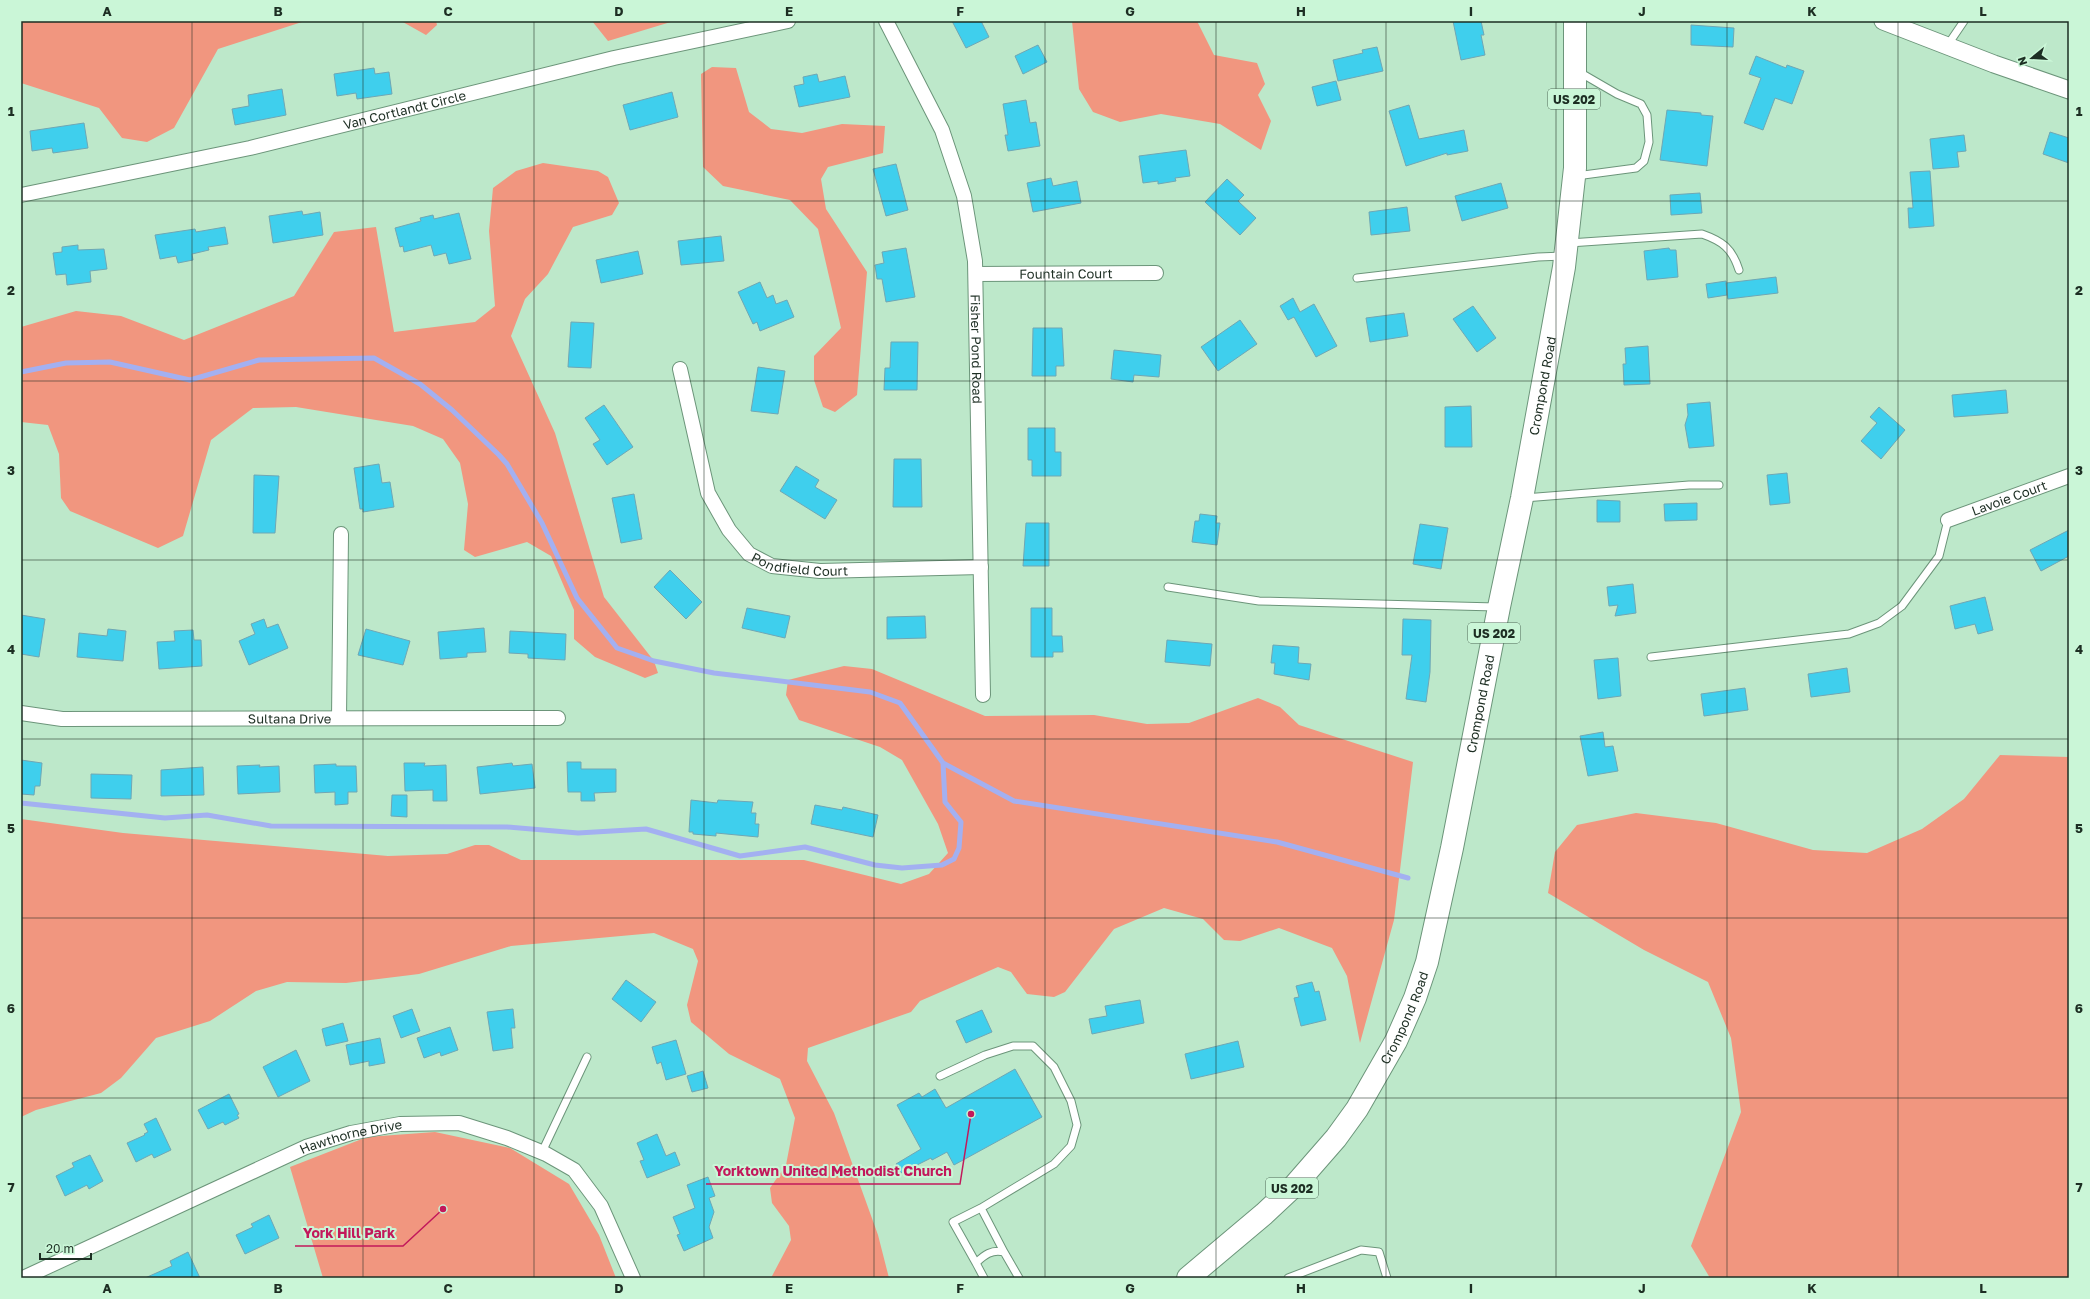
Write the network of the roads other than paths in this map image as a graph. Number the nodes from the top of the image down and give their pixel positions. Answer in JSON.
{"nodes":[{"id":1,"x":788,"y":21,"type":"edge"},
{"id":2,"x":886,"y":21,"type":"edge"},
{"id":3,"x":1575,"y":21,"type":"edge"},
{"id":4,"x":1883,"y":21,"type":"edge"},
{"id":5,"x":1964,"y":21,"type":"edge"},
{"id":6,"x":1947,"y":46,"type":"junction"},
{"id":7,"x":1574,"y":69,"type":"junction"},
{"id":8,"x":2069,"y":90,"type":"edge"},
{"id":9,"x":1574,"y":177,"type":"junction"},
{"id":10,"x":21,"y":195,"type":"edge"},
{"id":11,"x":1566,"y":250,"type":"junction"},
{"id":12,"x":1739,"y":270,"type":"dead end"},
{"id":13,"x":1156,"y":273,"type":"dead end"},
{"id":14,"x":976,"y":274,"type":"junction"},
{"id":15,"x":1357,"y":278,"type":"dead end"},
{"id":16,"x":680,"y":369,"type":"dead end"},
{"id":17,"x":2069,"y":476,"type":"edge"},
{"id":18,"x":1719,"y":485,"type":"dead end"},
{"id":19,"x":1522,"y":498,"type":"junction"},
{"id":20,"x":1948,"y":520,"type":"joint"},
{"id":21,"x":341,"y":534,"type":"dead end"},
{"id":22,"x":981,"y":567,"type":"junction"},
{"id":23,"x":1168,"y":586,"type":"dead end"},
{"id":24,"x":1498,"y":607,"type":"junction"},
{"id":25,"x":1651,"y":657,"type":"dead end"},
{"id":26,"x":983,"y":695,"type":"dead end"},
{"id":27,"x":21,"y":713,"type":"edge"},
{"id":28,"x":339,"y":718,"type":"junction"},
{"id":29,"x":558,"y":718,"type":"dead end"},
{"id":30,"x":587,"y":1057,"type":"dead end"},
{"id":31,"x":940,"y":1076,"type":"dead end"},
{"id":32,"x":542,"y":1152,"type":"junction"},
{"id":33,"x":981,"y":1208,"type":"junction"},
{"id":34,"x":1004,"y":1252,"type":"junction"},
{"id":35,"x":976,"y":1263,"type":"junction"},
{"id":36,"x":23,"y":1278,"type":"edge"},
{"id":37,"x":633,"y":1278,"type":"edge"},
{"id":38,"x":984,"y":1278,"type":"edge"},
{"id":39,"x":1019,"y":1278,"type":"edge"},
{"id":40,"x":1188,"y":1278,"type":"edge"},
{"id":41,"x":1288,"y":1278,"type":"edge"},
{"id":42,"x":1387,"y":1278,"type":"edge"}],
"edges":[{"from":1,"to":10,"type":"street","name":"Van Cortlandt Circle"},
{"from":2,"to":14,"type":"street","name":"Fisher Pond Road"},
{"from":3,"to":7,"type":"highway","name":"Crompond Road","number":"US 202"},
{"from":4,"to":6,"type":"street"},
{"from":5,"to":6,"type":"lane"},
{"from":6,"to":8,"type":"street"},
{"from":7,"to":9,"type":"highway","name":"Crompond Road","number":"US 202"},
{"from":7,"to":9,"type":"lane"},
{"from":9,"to":11,"type":"highway","name":"Crompond Road","number":"US 202"},
{"from":11,"to":12,"type":"lane"},
{"from":11,"to":15,"type":"lane"},
{"from":11,"to":19,"type":"highway","name":"Crompond Road","number":"US 202"},
{"from":13,"to":14,"type":"street","name":"Fountain Court"},
{"from":14,"to":22,"type":"street","name":"Fisher Pond Road"},
{"from":16,"to":22,"type":"street","name":"Pondfield Court"},
{"from":17,"to":20,"type":"street","name":"Lavoie Court"},
{"from":18,"to":19,"type":"lane"},
{"from":19,"to":24,"type":"highway","name":"Crompond Road","number":"US 202"},
{"from":20,"to":25,"type":"lane"},
{"from":21,"to":28,"type":"street"},
{"from":22,"to":26,"type":"street","name":"Fisher Pond Road"},
{"from":23,"to":24,"type":"lane"},
{"from":24,"to":40,"type":"highway","name":"Crompond Road","number":"US 202"},
{"from":27,"to":28,"type":"street","name":"Sultana Drive"},
{"from":28,"to":29,"type":"street","name":"Sultana Drive"},
{"from":30,"to":32,"type":"lane"},
{"from":31,"to":33,"type":"lane"},
{"from":32,"to":36,"type":"street","name":"Hawthorne Drive"},
{"from":32,"to":37,"type":"street","name":"Hawthorne Drive"},
{"from":33,"to":34,"type":"lane"},
{"from":33,"to":35,"type":"lane"},
{"from":34,"to":35,"type":"lane"},
{"from":34,"to":39,"type":"lane"},
{"from":35,"to":38,"type":"lane"},
{"from":41,"to":42,"type":"lane"}]}
